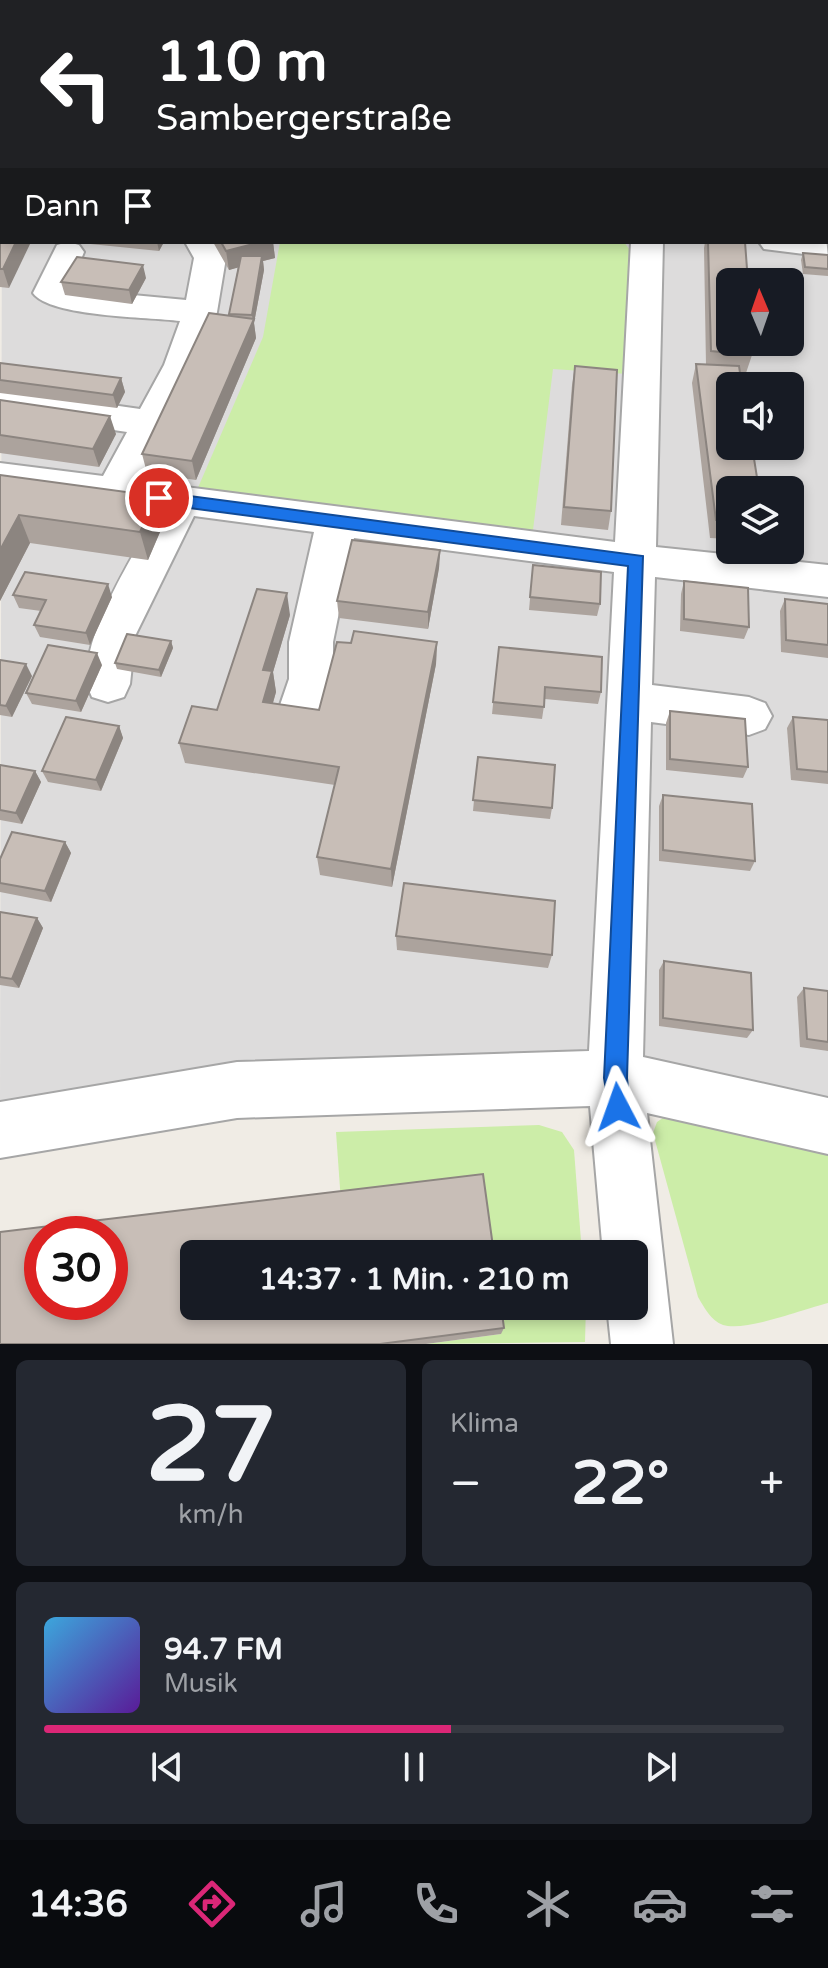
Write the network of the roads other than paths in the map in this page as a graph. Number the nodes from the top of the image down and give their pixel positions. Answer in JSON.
{"nodes":[{"id":1,"x":202,"y":244,"type":"edge"},
{"id":2,"x":647,"y":244,"type":"edge"},
{"id":3,"x":796,"y":244,"type":"edge"},
{"id":4,"x":828,"y":247,"type":"edge"},
{"id":5,"x":68,"y":252,"type":"dead end"},
{"id":6,"x":200,"y":312,"type":"junction"},
{"id":7,"x":0,"y":401,"type":"edge"},
{"id":8,"x":150,"y":423,"type":"junction"},
{"id":9,"x":0,"y":477,"type":"edge"},
{"id":10,"x":114,"y":492,"type":"junction"},
{"id":11,"x":182,"y":501,"type":"junction"},
{"id":12,"x":337,"y":521,"type":"junction"},
{"id":13,"x":637,"y":560,"type":"junction"},
{"id":14,"x":828,"y":581,"type":"edge"},
{"id":15,"x":108,"y":684,"type":"dead end"},
{"id":16,"x":631,"y":701,"type":"junction"},
{"id":17,"x":302,"y":708,"type":"edge"},
{"id":18,"x":749,"y":716,"type":"dead end"},
{"id":19,"x":615,"y":1078,"type":"junction"},
{"id":20,"x":828,"y":1126,"type":"edge"},
{"id":21,"x":0,"y":1130,"type":"edge"},
{"id":22,"x":632,"y":1240,"type":"edge"},
{"id":23,"x":640,"y":1320,"type":"edge"},
{"id":24,"x":642,"y":1344,"type":"edge"}],
"edges":[{"from":1,"to":6,"type":"street"},
{"from":2,"to":13,"type":"street"},
{"from":3,"to":4,"type":"street"},
{"from":5,"to":6,"type":"street"},
{"from":6,"to":8,"type":"street"},
{"from":7,"to":8,"type":"street"},
{"from":8,"to":10,"type":"street"},
{"from":9,"to":10,"type":"street"},
{"from":10,"to":11,"type":"street"},
{"from":11,"to":12,"type":"street"},
{"from":11,"to":15,"type":"street"},
{"from":12,"to":13,"type":"street"},
{"from":12,"to":17,"type":"street"},
{"from":13,"to":14,"type":"street"},
{"from":13,"to":16,"type":"street"},
{"from":16,"to":18,"type":"street"},
{"from":16,"to":19,"type":"street"},
{"from":19,"to":20,"type":"street"},
{"from":19,"to":21,"type":"street"},
{"from":19,"to":22,"type":"street"},
{"from":23,"to":24,"type":"street"}]}
